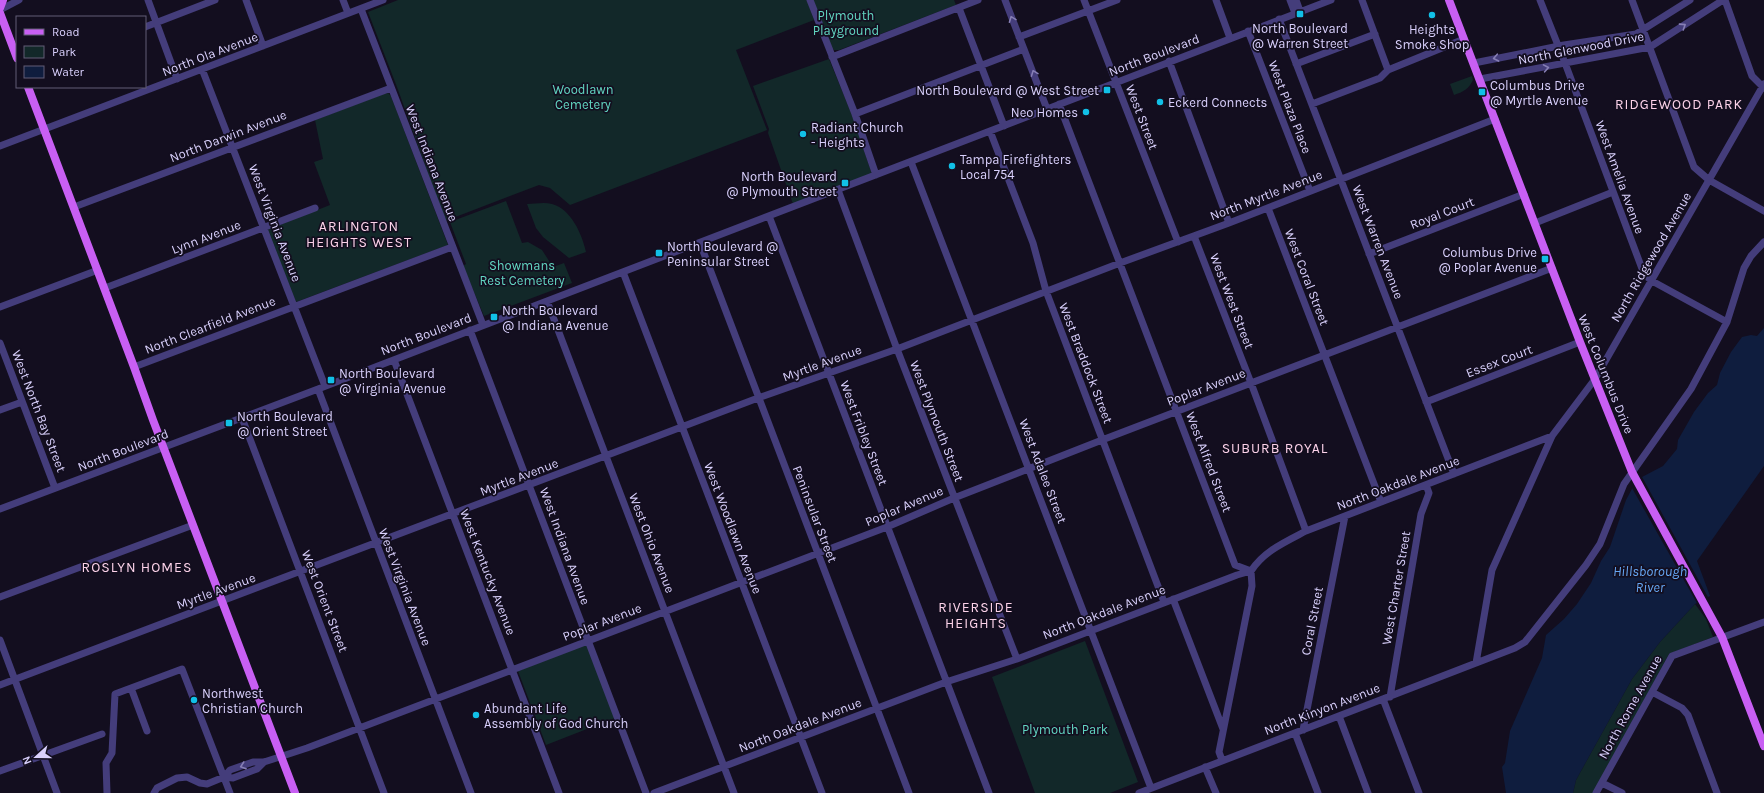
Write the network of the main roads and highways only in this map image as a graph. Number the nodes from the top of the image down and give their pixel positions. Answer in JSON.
{"nodes":[{"id":1,"x":3,"y":0,"type":"edge"},
{"id":2,"x":1449,"y":0,"type":"edge"},
{"id":3,"x":0,"y":10,"type":"edge"},
{"id":4,"x":16,"y":55,"type":"edge"},
{"id":5,"x":28,"y":88,"type":"edge"},
{"id":6,"x":1764,"y":746,"type":"edge"},
{"id":7,"x":295,"y":793,"type":"edge"}],
"edges":[{"from":1,"to":3,"type":"main road"},
{"from":2,"to":6,"type":"main road","name":"West Columbus Drive"},
{"from":3,"to":4,"type":"main road"},
{"from":5,"to":7,"type":"main road"}]}
